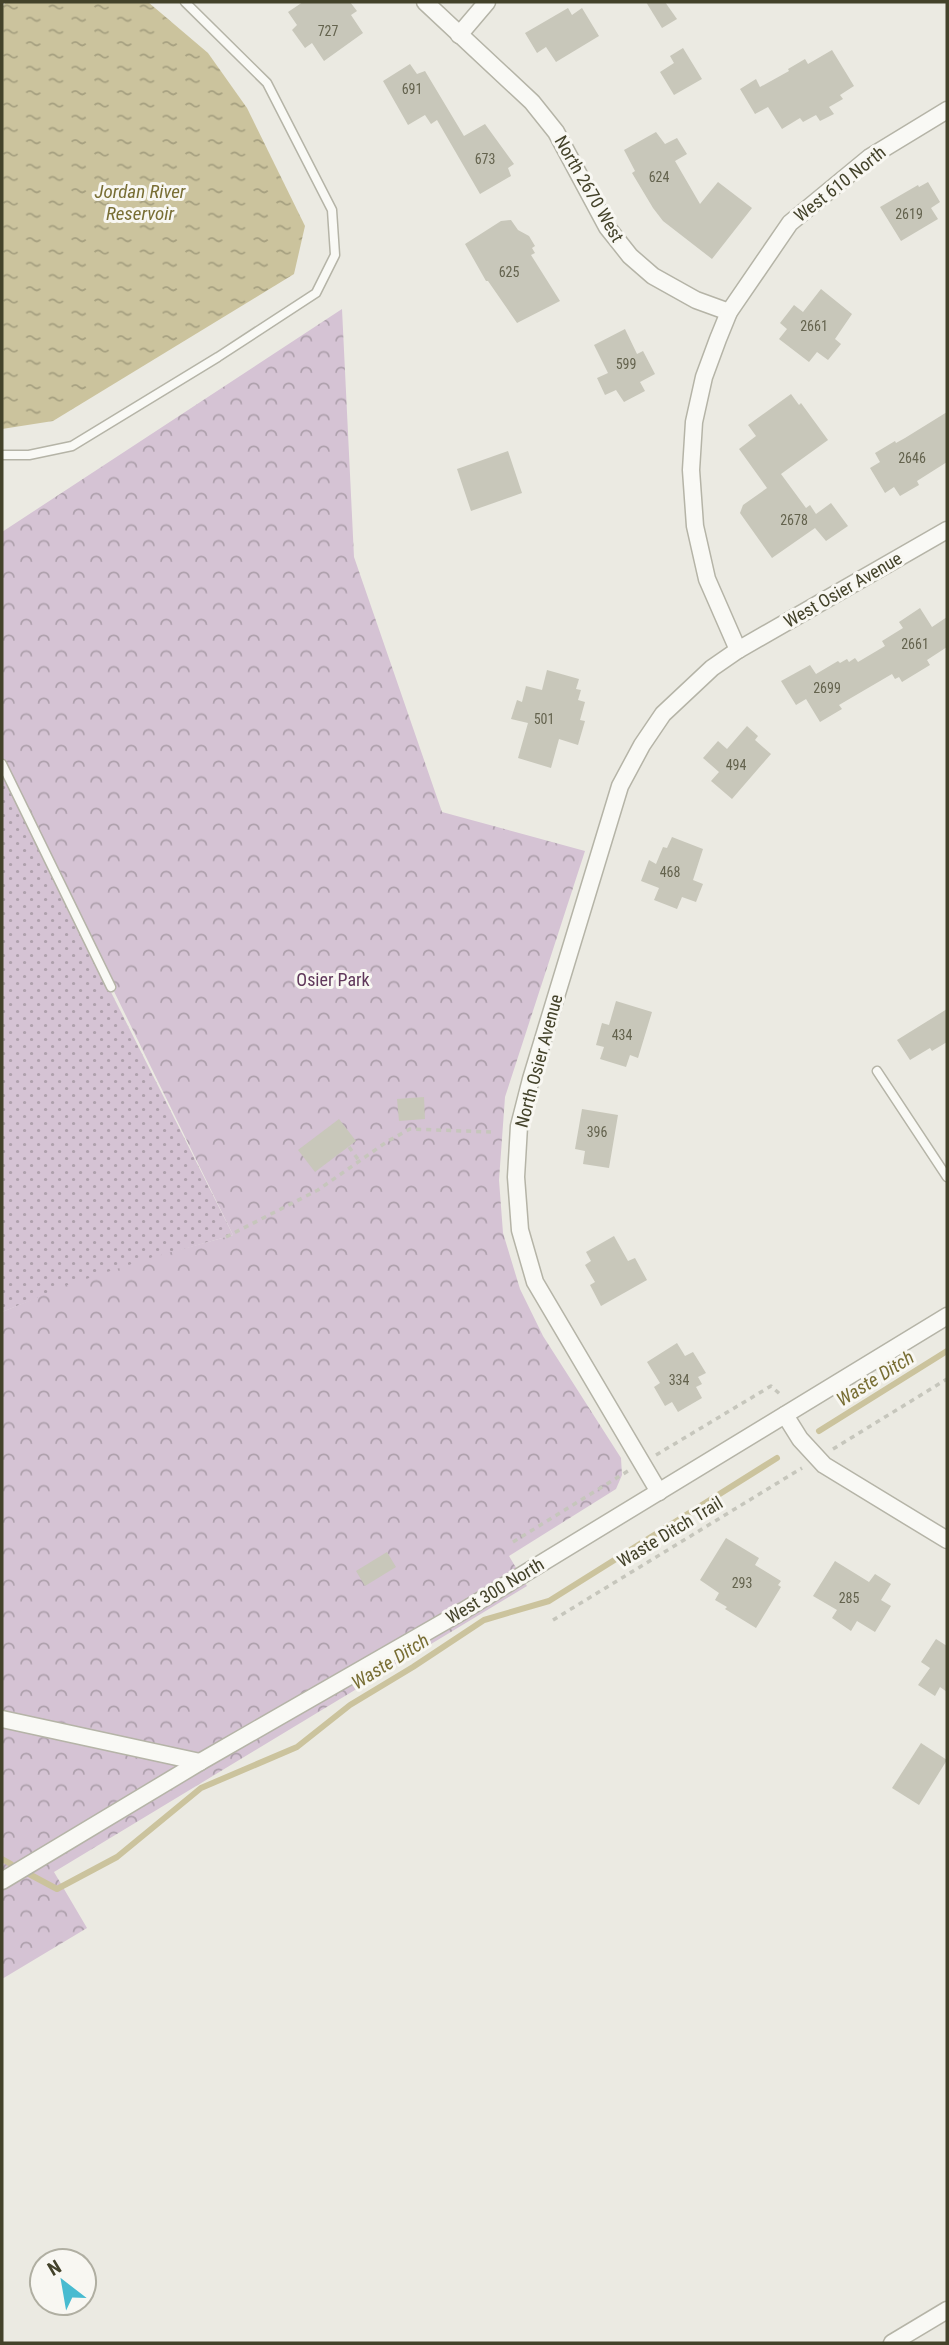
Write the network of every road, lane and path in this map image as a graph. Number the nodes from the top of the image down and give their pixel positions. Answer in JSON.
{"nodes":[{"id":1,"x":184,"y":2,"type":"edge"},
{"id":2,"x":425,"y":2,"type":"edge"},
{"id":3,"x":487,"y":2,"type":"edge"},
{"id":4,"x":459,"y":34,"type":"junction"},
{"id":5,"x":947,"y":110,"type":"edge"},
{"id":6,"x":729,"y":312,"type":"junction"},
{"id":7,"x":2,"y":455,"type":"edge"},
{"id":8,"x":947,"y":530,"type":"edge"},
{"id":9,"x":738,"y":650,"type":"junction"},
{"id":10,"x":2,"y":764,"type":"edge"},
{"id":11,"x":111,"y":986,"type":"dead end"},
{"id":12,"x":877,"y":1072,"type":"dead end"},
{"id":13,"x":491,"y":1132,"type":"dead end"},
{"id":14,"x":349,"y":1147,"type":"dead end"},
{"id":15,"x":360,"y":1161,"type":"junction"},
{"id":16,"x":947,"y":1177,"type":"edge"},
{"id":17,"x":226,"y":1237,"type":"dead end"},
{"id":18,"x":947,"y":1315,"type":"edge"},
{"id":19,"x":947,"y":1379,"type":"edge"},
{"id":20,"x":771,"y":1385,"type":"dead end"},
{"id":21,"x":785,"y":1415,"type":"junction"},
{"id":22,"x":835,"y":1448,"type":"dead end"},
{"id":23,"x":663,"y":1450,"type":"dead end"},
{"id":24,"x":802,"y":1468,"type":"dead end"},
{"id":25,"x":622,"y":1475,"type":"dead end"},
{"id":26,"x":659,"y":1492,"type":"junction"},
{"id":27,"x":947,"y":1540,"type":"edge"},
{"id":28,"x":513,"y":1542,"type":"dead end"},
{"id":29,"x":553,"y":1620,"type":"dead end"},
{"id":30,"x":2,"y":1718,"type":"edge"},
{"id":31,"x":200,"y":1762,"type":"junction"},
{"id":32,"x":2,"y":1881,"type":"edge"},
{"id":33,"x":947,"y":2309,"type":"edge"},
{"id":34,"x":892,"y":2343,"type":"edge"}],
"edges":[{"from":1,"to":7,"type":"lane"},
{"from":2,"to":4,"type":"street","name":"North 2670 West"},
{"from":3,"to":4,"type":"street"},
{"from":4,"to":6,"type":"street","name":"North 2670 West"},
{"from":5,"to":6,"type":"street","name":"West 610 North"},
{"from":6,"to":9,"type":"street"},
{"from":8,"to":9,"type":"street","name":"West Osier Avenue"},
{"from":9,"to":26,"type":"street","name":"North Osier Avenue"},
{"from":10,"to":11,"type":"lane"},
{"from":12,"to":16,"type":"lane"},
{"from":13,"to":15,"type":"path"},
{"from":14,"to":15,"type":"path"},
{"from":15,"to":17,"type":"path"},
{"from":18,"to":21,"type":"street","name":"West 300 North"},
{"from":19,"to":22,"type":"path"},
{"from":20,"to":23,"type":"path"},
{"from":21,"to":26,"type":"street","name":"West 300 North"},
{"from":21,"to":27,"type":"street"},
{"from":24,"to":29,"type":"path","name":"Waste Ditch Trail"},
{"from":25,"to":28,"type":"path"},
{"from":26,"to":31,"type":"street","name":"West 300 North"},
{"from":30,"to":31,"type":"street"},
{"from":31,"to":32,"type":"street","name":"West 300 North"},
{"from":33,"to":34,"type":"street"}]}
